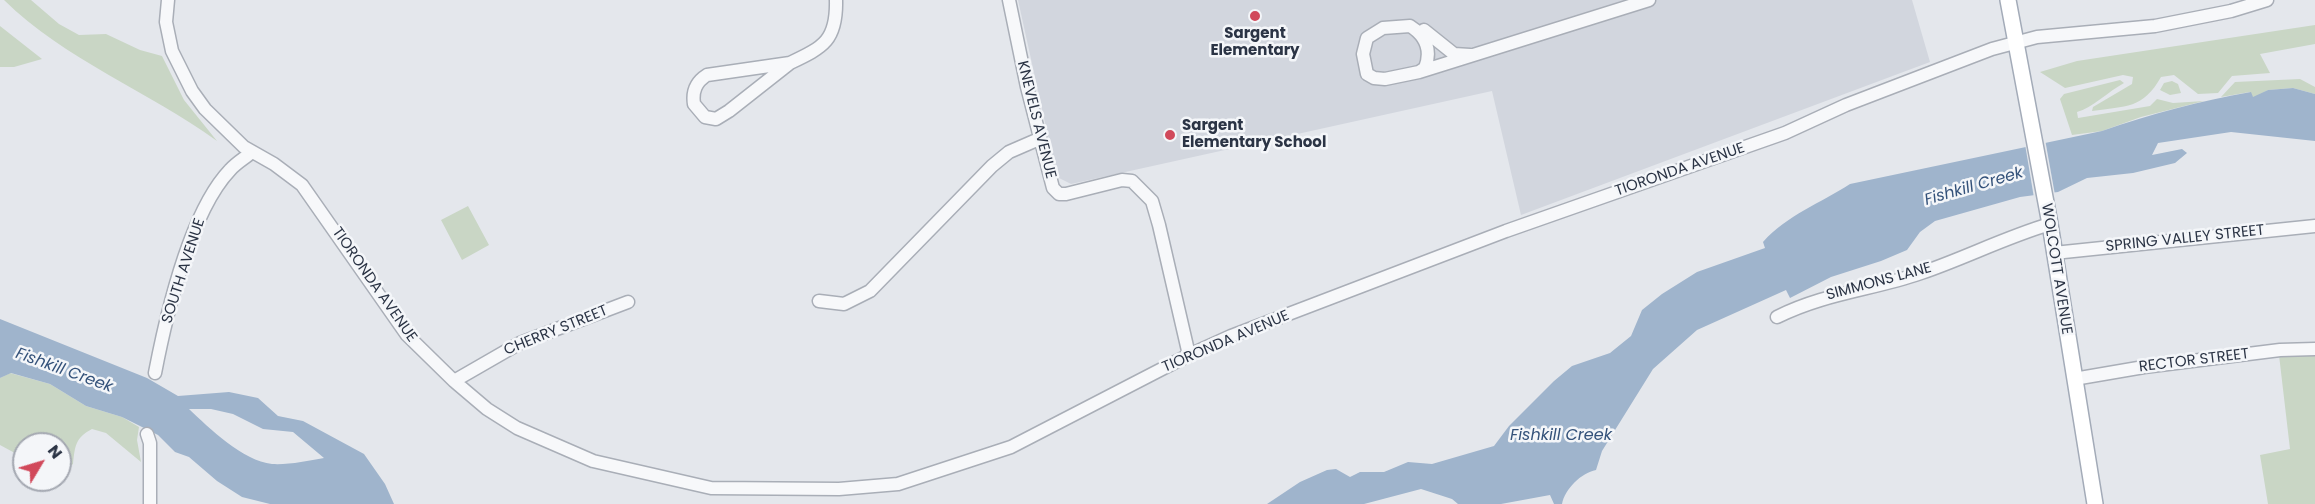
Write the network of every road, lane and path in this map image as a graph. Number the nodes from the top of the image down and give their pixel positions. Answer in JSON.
{"nodes":[{"id":1,"x":168,"y":0,"type":"edge"},
{"id":2,"x":836,"y":0,"type":"edge"},
{"id":3,"x":1009,"y":0,"type":"edge"},
{"id":4,"x":1649,"y":0,"type":"edge"},
{"id":5,"x":2008,"y":0,"type":"edge"},
{"id":6,"x":2267,"y":0,"type":"edge"},
{"id":7,"x":1410,"y":26,"type":"junction"},
{"id":8,"x":2018,"y":49,"type":"junction"},
{"id":9,"x":1474,"y":56,"type":"junction"},
{"id":10,"x":790,"y":63,"type":"junction"},
{"id":11,"x":1419,"y":72,"type":"junction"},
{"id":12,"x":1039,"y":139,"type":"junction"},
{"id":13,"x":252,"y":153,"type":"junction"},
{"id":14,"x":2049,"y":220,"type":"junction"},
{"id":15,"x":2315,"y":226,"type":"edge"},
{"id":16,"x":2054,"y":253,"type":"junction"},
{"id":17,"x":819,"y":301,"type":"dead end"},
{"id":18,"x":628,"y":302,"type":"dead end"},
{"id":19,"x":1777,"y":317,"type":"dead end"},
{"id":20,"x":2315,"y":349,"type":"edge"},
{"id":21,"x":1189,"y":355,"type":"junction"},
{"id":22,"x":155,"y":374,"type":"dead end"},
{"id":23,"x":2074,"y":379,"type":"junction"},
{"id":24,"x":453,"y":381,"type":"junction"},
{"id":25,"x":147,"y":434,"type":"dead end"},
{"id":26,"x":150,"y":504,"type":"edge"},
{"id":27,"x":2095,"y":504,"type":"edge"}],
"edges":[{"from":1,"to":13,"type":"street"},
{"from":2,"to":10,"type":"street"},
{"from":3,"to":12,"type":"street","name":"KNEVELS AVENUE"},
{"from":4,"to":9,"type":"street"},
{"from":5,"to":8,"type":"main road","name":"WOLCOTT AVENUE"},
{"from":6,"to":8,"type":"street","name":"TIORONDA AVENUE"},
{"from":7,"to":9,"type":"street"},
{"from":7,"to":11,"type":"street"},
{"from":7,"to":11,"type":"street"},
{"from":8,"to":14,"type":"main road","name":"WOLCOTT AVENUE"},
{"from":8,"to":21,"type":"street","name":"TIORONDA AVENUE"},
{"from":9,"to":11,"type":"street"},
{"from":10,"to":10,"type":"street"},
{"from":12,"to":17,"type":"street"},
{"from":12,"to":21,"type":"street","name":"KNEVELS AVENUE"},
{"from":13,"to":22,"type":"street","name":"SOUTH AVENUE"},
{"from":13,"to":24,"type":"street","name":"TIORONDA AVENUE"},
{"from":14,"to":16,"type":"main road","name":"WOLCOTT AVENUE"},
{"from":14,"to":19,"type":"street","name":"SIMMONS LANE"},
{"from":15,"to":16,"type":"street","name":"SPRING VALLEY STREET"},
{"from":16,"to":23,"type":"main road","name":"WOLCOTT AVENUE"},
{"from":18,"to":24,"type":"street","name":"CHERRY STREET"},
{"from":20,"to":23,"type":"street","name":"RECTOR STREET"},
{"from":21,"to":24,"type":"street","name":"TIORONDA AVENUE"},
{"from":23,"to":27,"type":"main road","name":"WOLCOTT AVENUE"},
{"from":25,"to":26,"type":"street"}]}
